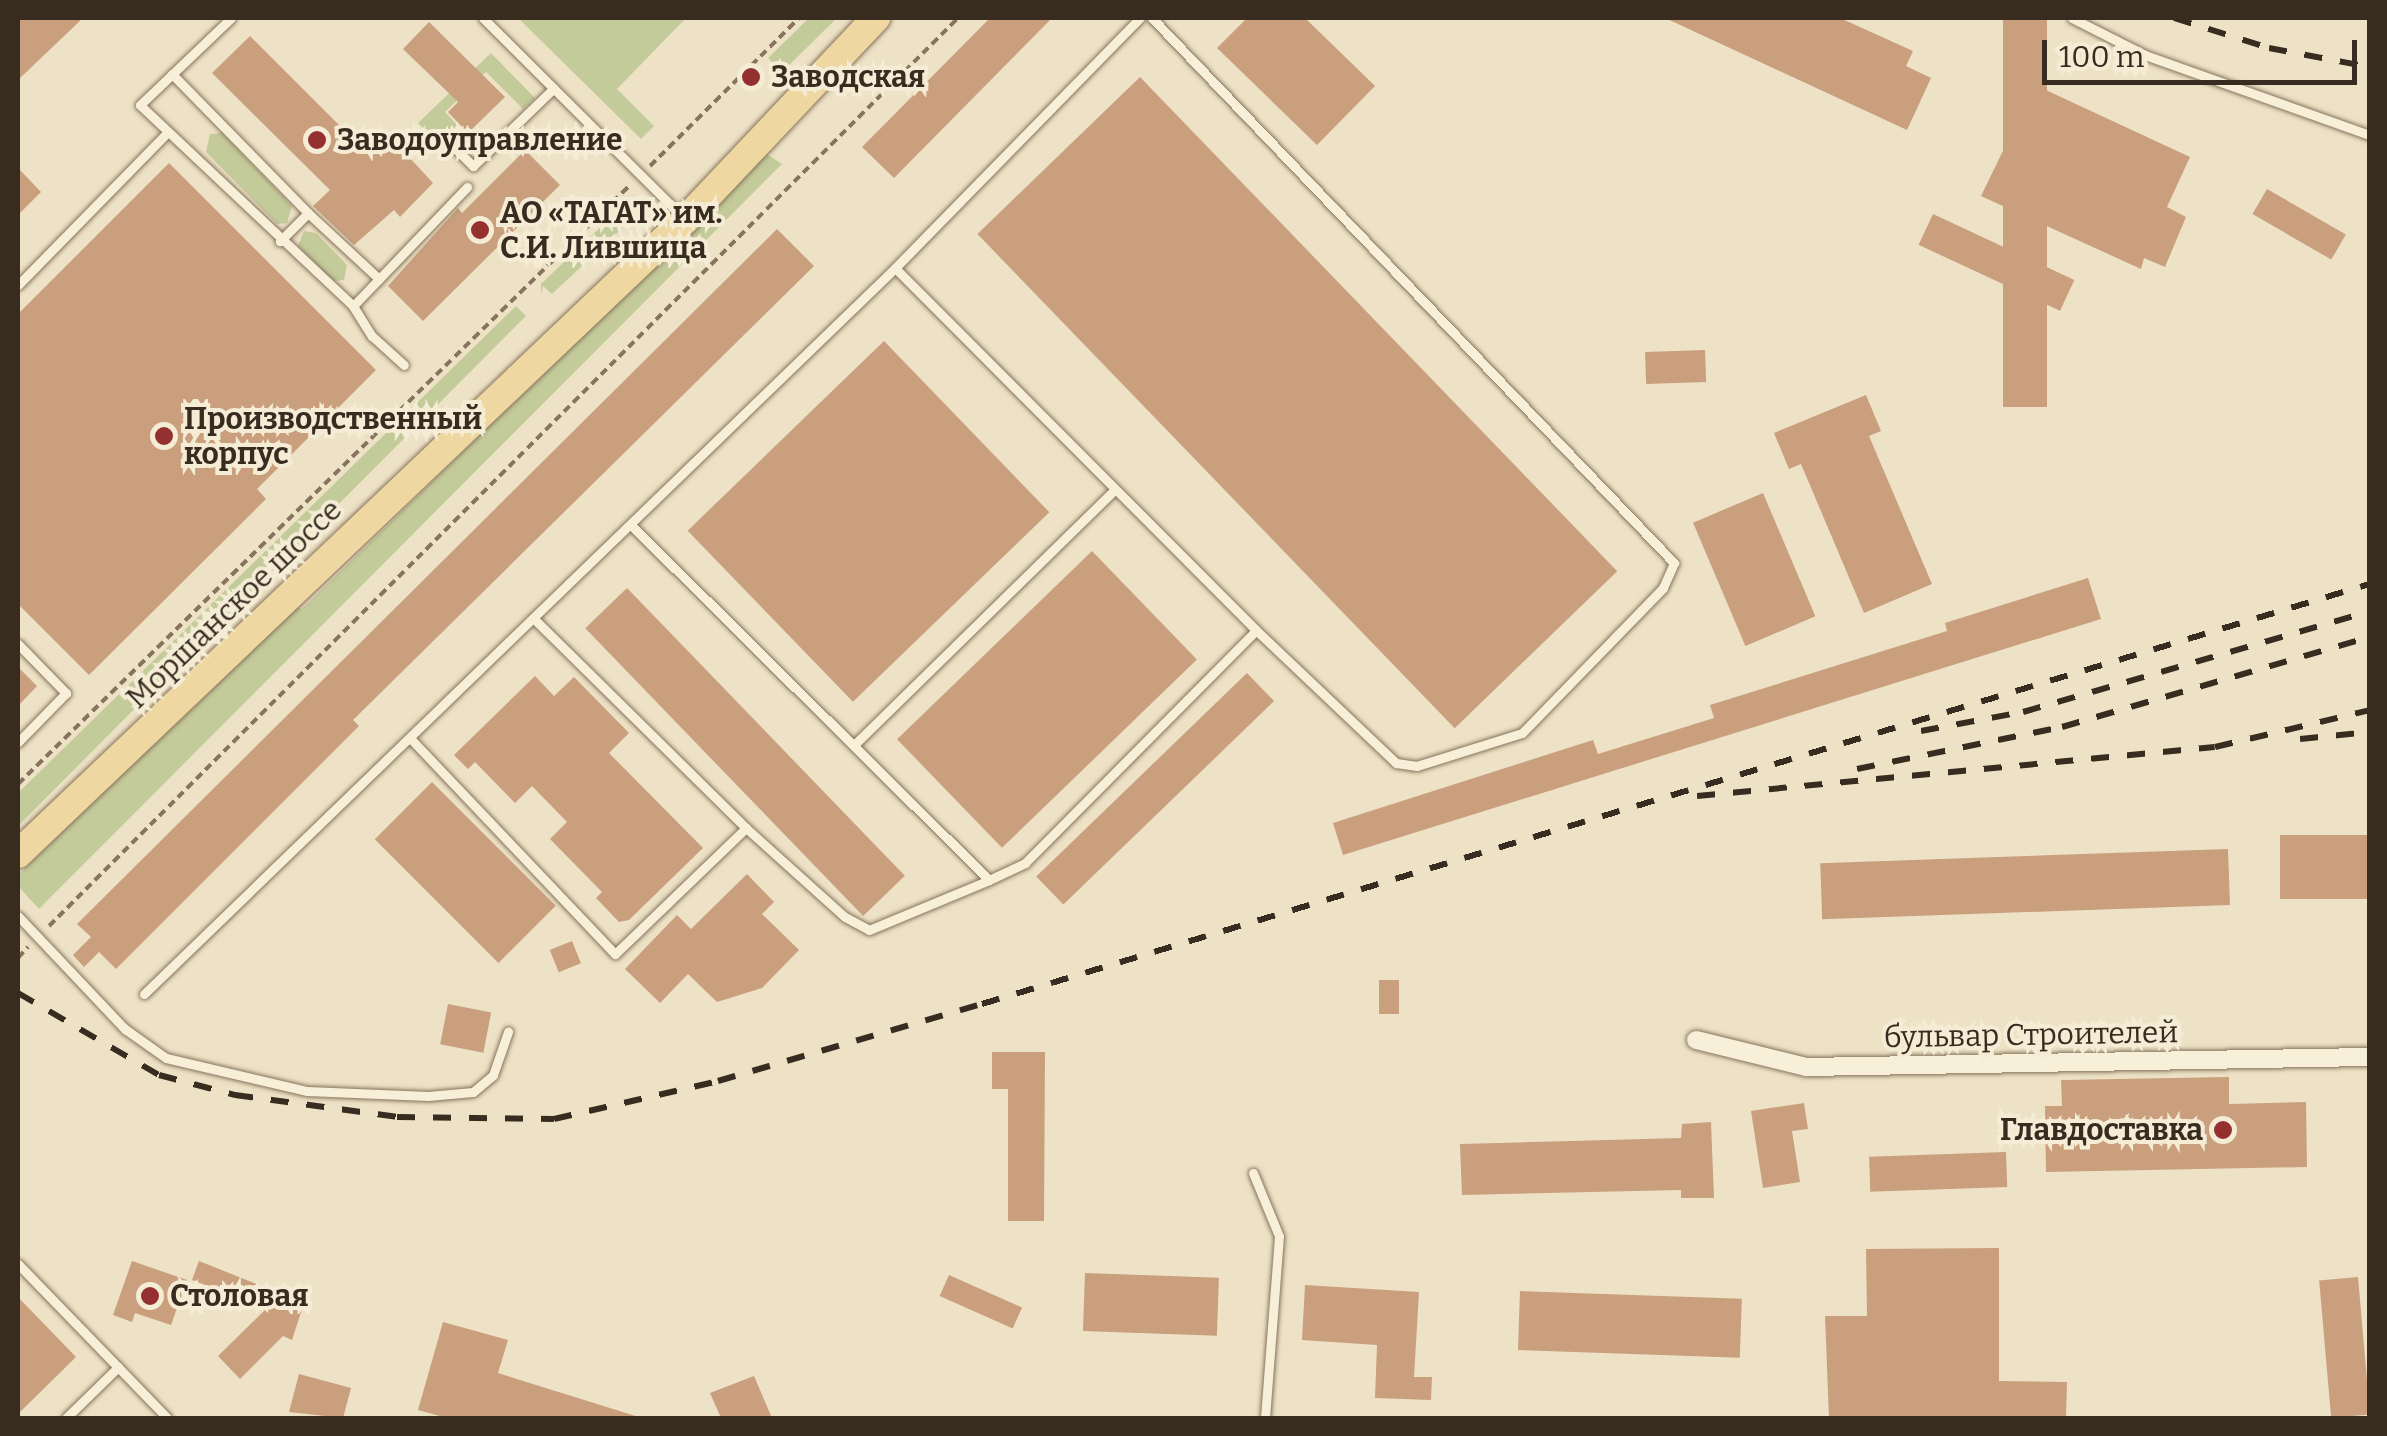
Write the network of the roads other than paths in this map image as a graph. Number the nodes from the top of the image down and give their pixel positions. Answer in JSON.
{"nodes":[{"id":1,"x":231,"y":18,"type":"edge"},
{"id":2,"x":483,"y":18,"type":"edge"},
{"id":3,"x":876,"y":18,"type":"edge"},
{"id":4,"x":1140,"y":18,"type":"edge"},
{"id":5,"x":1152,"y":18,"type":"edge"},
{"id":6,"x":2072,"y":18,"type":"edge"},
{"id":7,"x":172,"y":74,"type":"junction"},
{"id":8,"x":554,"y":88,"type":"junction"},
{"id":9,"x":168,"y":132,"type":"junction"},
{"id":10,"x":2370,"y":135,"type":"edge"},
{"id":11,"x":452,"y":145,"type":"dead end"},
{"id":12,"x":468,"y":187,"type":"dead end"},
{"id":13,"x":308,"y":213,"type":"junction"},
{"id":14,"x":686,"y":219,"type":"junction"},
{"id":15,"x":280,"y":241,"type":"junction"},
{"id":16,"x":895,"y":268,"type":"junction"},
{"id":17,"x":379,"y":279,"type":"junction"},
{"id":18,"x":18,"y":284,"type":"edge"},
{"id":19,"x":353,"y":306,"type":"junction"},
{"id":20,"x":404,"y":365,"type":"dead end"},
{"id":21,"x":1115,"y":489,"type":"junction"},
{"id":22,"x":631,"y":525,"type":"junction"},
{"id":23,"x":533,"y":618,"type":"junction"},
{"id":24,"x":1256,"y":630,"type":"junction"},
{"id":25,"x":18,"y":644,"type":"edge"},
{"id":26,"x":410,"y":738,"type":"junction"},
{"id":27,"x":18,"y":742,"type":"edge"},
{"id":28,"x":855,"y":744,"type":"junction"},
{"id":29,"x":746,"y":828,"type":"junction"},
{"id":30,"x":18,"y":854,"type":"edge"},
{"id":31,"x":989,"y":880,"type":"junction"},
{"id":32,"x":18,"y":916,"type":"edge"},
{"id":33,"x":144,"y":994,"type":"dead end"},
{"id":34,"x":508,"y":1032,"type":"dead end"},
{"id":35,"x":1696,"y":1040,"type":"dead end"},
{"id":36,"x":2370,"y":1057,"type":"edge"},
{"id":37,"x":1253,"y":1172,"type":"dead end"},
{"id":38,"x":18,"y":1264,"type":"edge"},
{"id":39,"x":118,"y":1367,"type":"junction"},
{"id":40,"x":66,"y":1418,"type":"edge"},
{"id":41,"x":167,"y":1418,"type":"edge"},
{"id":42,"x":1264,"y":1418,"type":"edge"}],
"edges":[{"from":1,"to":7,"type":"lane"},
{"from":2,"to":8,"type":"lane"},
{"from":3,"to":14,"type":"main road","name":"Моршанское шоссе"},
{"from":4,"to":16,"type":"lane"},
{"from":5,"to":24,"type":"lane"},
{"from":6,"to":10,"type":"lane"},
{"from":7,"to":9,"type":"lane"},
{"from":7,"to":13,"type":"lane"},
{"from":8,"to":11,"type":"lane"},
{"from":8,"to":14,"type":"lane"},
{"from":9,"to":15,"type":"lane"},
{"from":9,"to":18,"type":"lane"},
{"from":12,"to":17,"type":"lane"},
{"from":13,"to":15,"type":"lane"},
{"from":13,"to":17,"type":"lane"},
{"from":14,"to":30,"type":"main road","name":"Моршанское шоссе"},
{"from":15,"to":19,"type":"lane"},
{"from":16,"to":21,"type":"lane"},
{"from":16,"to":22,"type":"lane"},
{"from":17,"to":19,"type":"lane"},
{"from":19,"to":20,"type":"lane"},
{"from":21,"to":24,"type":"lane"},
{"from":21,"to":28,"type":"lane"},
{"from":22,"to":23,"type":"lane"},
{"from":22,"to":28,"type":"lane"},
{"from":23,"to":26,"type":"lane"},
{"from":23,"to":29,"type":"lane"},
{"from":24,"to":31,"type":"lane"},
{"from":25,"to":27,"type":"lane"},
{"from":26,"to":29,"type":"lane"},
{"from":26,"to":33,"type":"lane"},
{"from":28,"to":31,"type":"lane"},
{"from":29,"to":31,"type":"lane"},
{"from":32,"to":34,"type":"lane"},
{"from":35,"to":36,"type":"street","name":"бульвар Строителей"},
{"from":37,"to":42,"type":"lane"},
{"from":38,"to":39,"type":"lane"},
{"from":39,"to":40,"type":"lane"},
{"from":39,"to":41,"type":"lane"}]}
